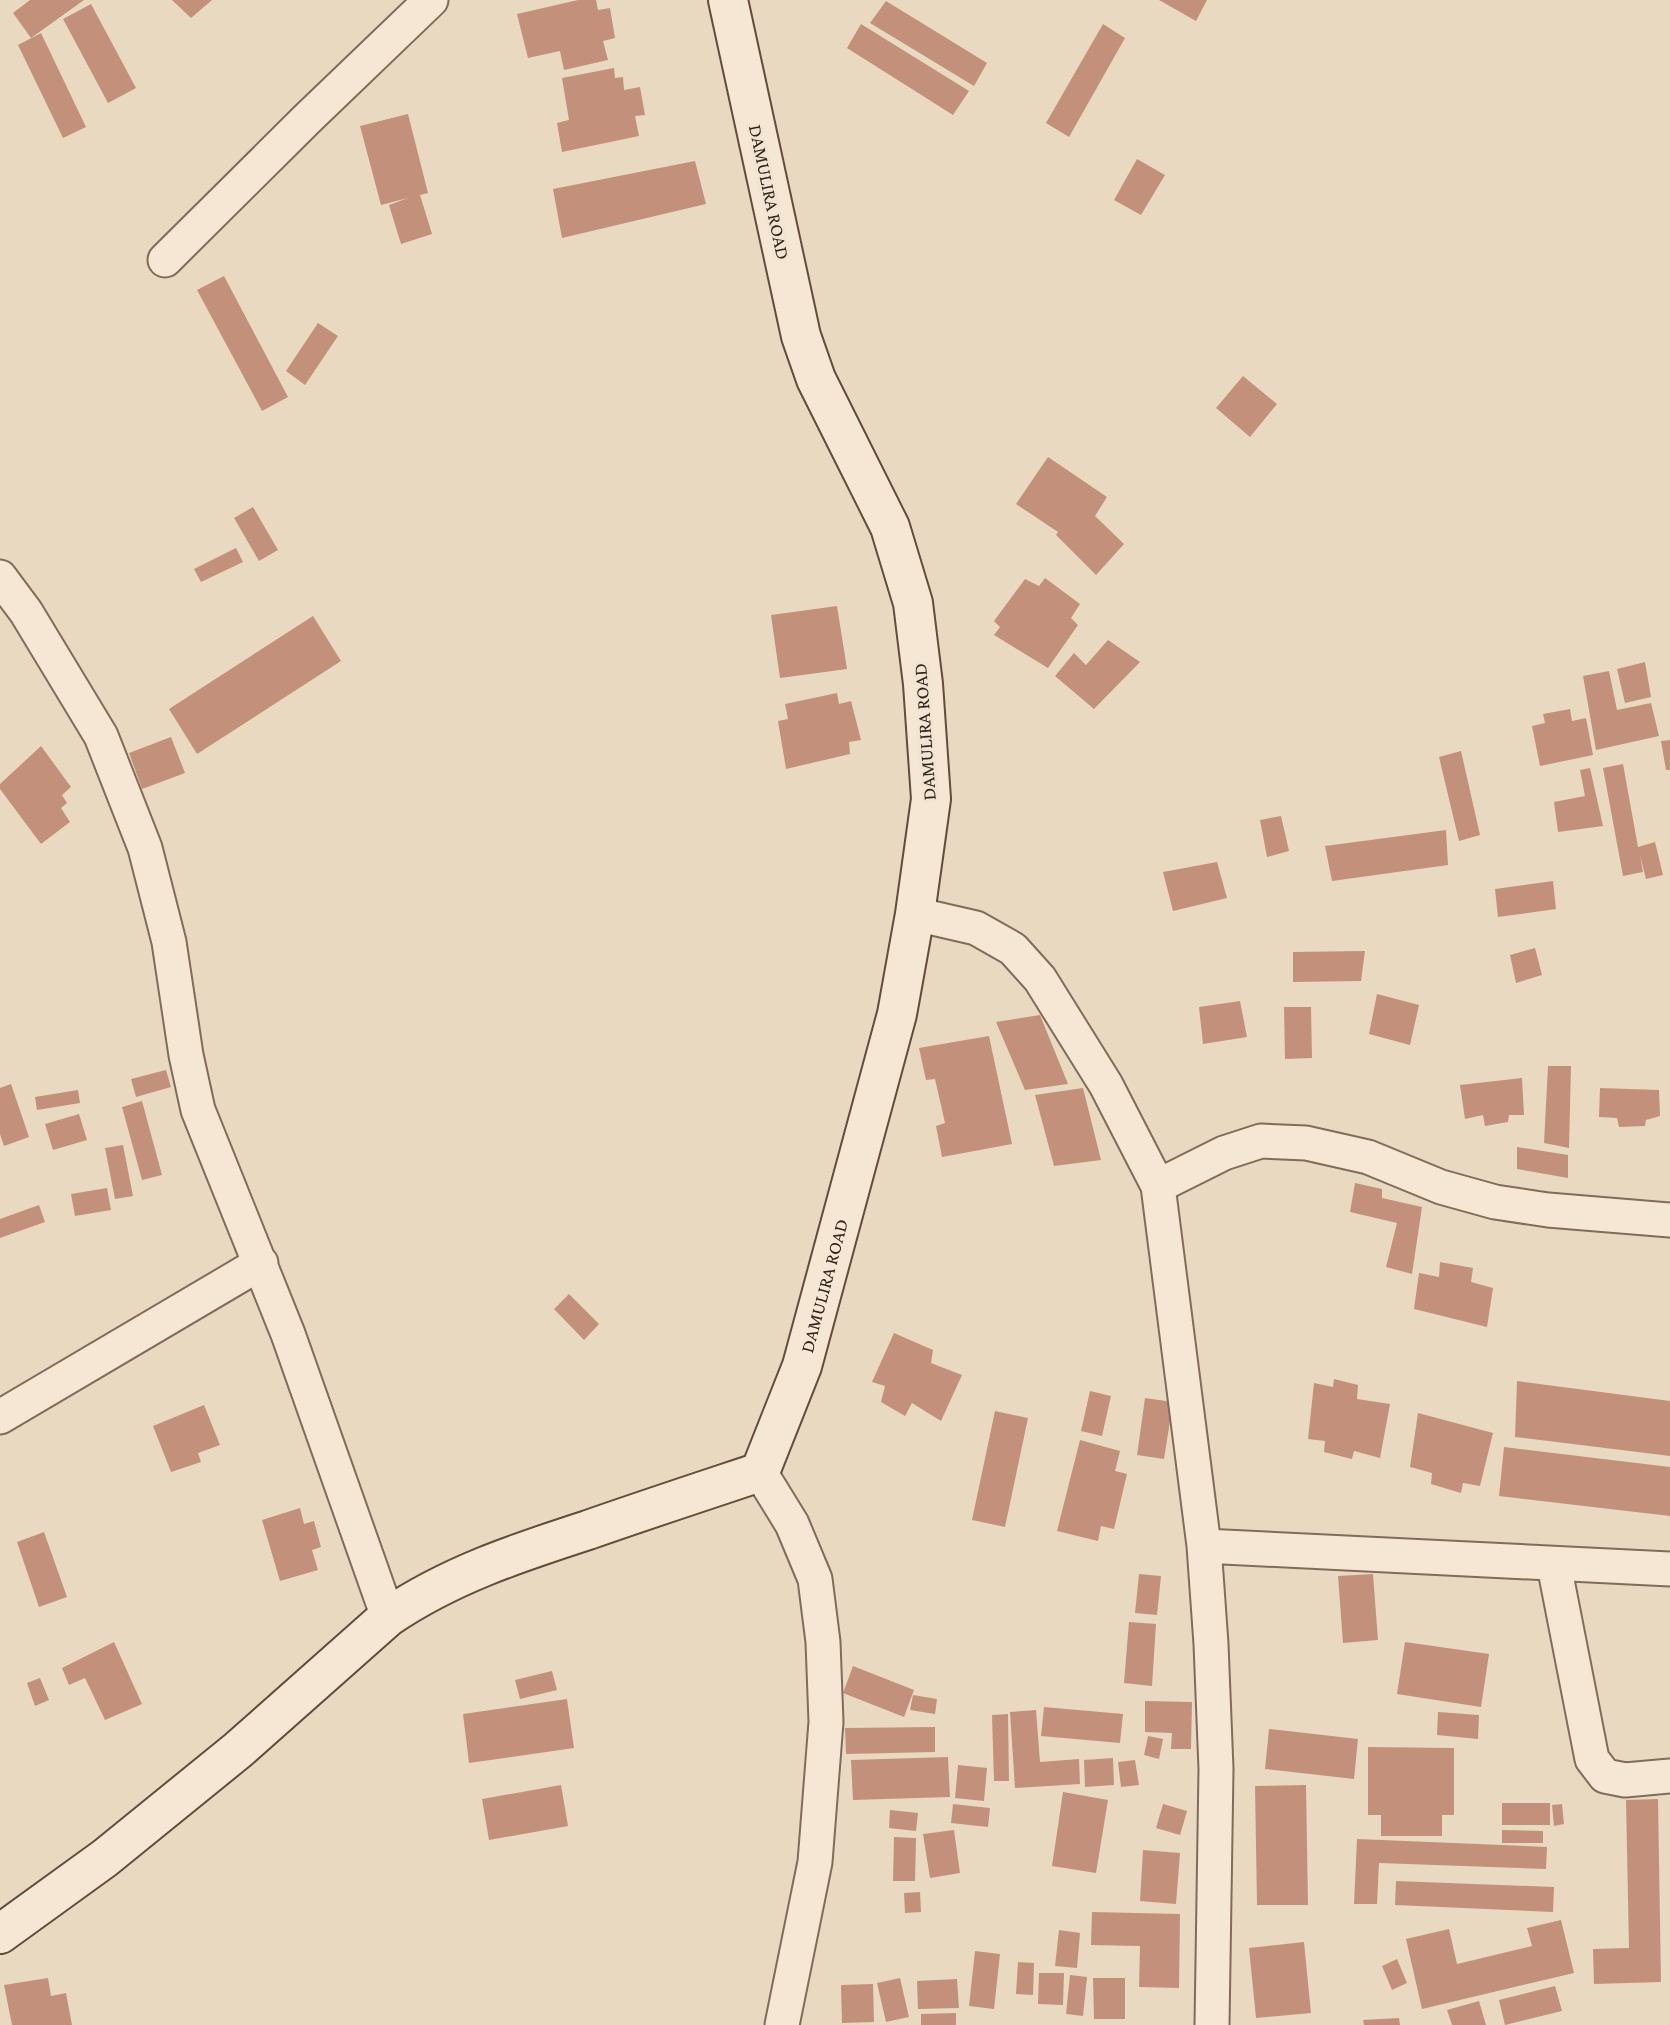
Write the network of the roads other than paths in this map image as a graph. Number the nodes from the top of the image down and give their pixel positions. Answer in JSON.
{"nodes":[{"id":1,"x":431,"y":0,"type":"edge"},
{"id":2,"x":737,"y":6,"type":"edge"},
{"id":3,"x":164,"y":260,"type":"dead end"},
{"id":4,"x":0,"y":577,"type":"edge"},
{"id":5,"x":915,"y":914,"type":"junction"},
{"id":6,"x":1158,"y":1186,"type":"junction"},
{"id":7,"x":1670,"y":1220,"type":"edge"},
{"id":8,"x":261,"y":1262,"type":"junction"},
{"id":9,"x":0,"y":1417,"type":"edge"},
{"id":10,"x":760,"y":1472,"type":"junction"},
{"id":11,"x":1204,"y":1546,"type":"junction"},
{"id":12,"x":1554,"y":1565,"type":"junction"},
{"id":13,"x":1670,"y":1570,"type":"edge"},
{"id":14,"x":388,"y":1618,"type":"junction"},
{"id":15,"x":1670,"y":1776,"type":"edge"},
{"id":16,"x":0,"y":1934,"type":"edge"},
{"id":17,"x":782,"y":2025,"type":"edge"},
{"id":18,"x":1212,"y":2025,"type":"edge"}],
"edges":[{"from":1,"to":3,"type":"street"},
{"from":2,"to":5,"type":"street","name":"DAMULIRA ROAD"},
{"from":4,"to":8,"type":"street"},
{"from":5,"to":6,"type":"street"},
{"from":5,"to":10,"type":"street","name":"DAMULIRA ROAD"},
{"from":6,"to":7,"type":"street"},
{"from":6,"to":11,"type":"street"},
{"from":8,"to":9,"type":"street"},
{"from":8,"to":14,"type":"street"},
{"from":10,"to":14,"type":"street"},
{"from":10,"to":17,"type":"street"},
{"from":11,"to":12,"type":"street"},
{"from":11,"to":18,"type":"street"},
{"from":12,"to":13,"type":"street"},
{"from":12,"to":15,"type":"street"},
{"from":14,"to":16,"type":"street"}]}
